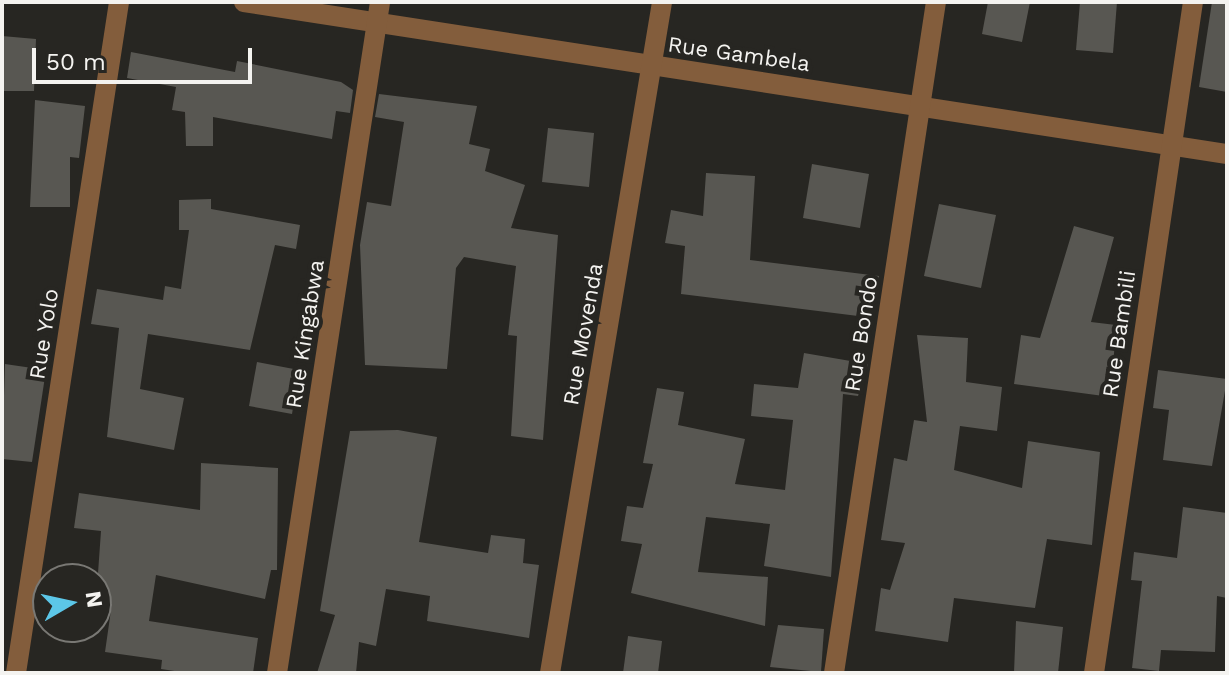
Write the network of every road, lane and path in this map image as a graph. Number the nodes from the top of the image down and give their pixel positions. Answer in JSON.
{"nodes":[{"id":1,"x":119,"y":2,"type":"edge"},
{"id":2,"x":244,"y":2,"type":"edge"},
{"id":3,"x":662,"y":2,"type":"edge"},
{"id":4,"x":936,"y":2,"type":"edge"},
{"id":5,"x":1193,"y":2,"type":"edge"},
{"id":6,"x":379,"y":12,"type":"edge"},
{"id":7,"x":653,"y":65,"type":"junction"},
{"id":8,"x":921,"y":104,"type":"junction"},
{"id":9,"x":1171,"y":145,"type":"junction"},
{"id":10,"x":1227,"y":154,"type":"edge"},
{"id":11,"x":16,"y":673,"type":"edge"},
{"id":12,"x":277,"y":673,"type":"edge"},
{"id":13,"x":550,"y":673,"type":"edge"},
{"id":14,"x":834,"y":673,"type":"edge"},
{"id":15,"x":1094,"y":673,"type":"edge"}],
"edges":[{"from":1,"to":11,"type":"street","name":"Rue Yolo"},
{"from":2,"to":6,"type":"street","name":"Rue Gambela"},
{"from":3,"to":7,"type":"street","name":"Rue Movenda"},
{"from":4,"to":8,"type":"street","name":"Rue Bondo"},
{"from":5,"to":9,"type":"street","name":"Rue Bambili"},
{"from":6,"to":7,"type":"street","name":"Rue Gambela"},
{"from":6,"to":12,"type":"street","name":"Rue Kingabwa"},
{"from":7,"to":8,"type":"street","name":"Rue Gambela"},
{"from":7,"to":13,"type":"street","name":"Rue Movenda"},
{"from":8,"to":9,"type":"street","name":"Rue Gambela"},
{"from":8,"to":14,"type":"street","name":"Rue Bondo"},
{"from":9,"to":10,"type":"street","name":"Rue Gambela"},
{"from":9,"to":15,"type":"street","name":"Rue Bambili"}]}
